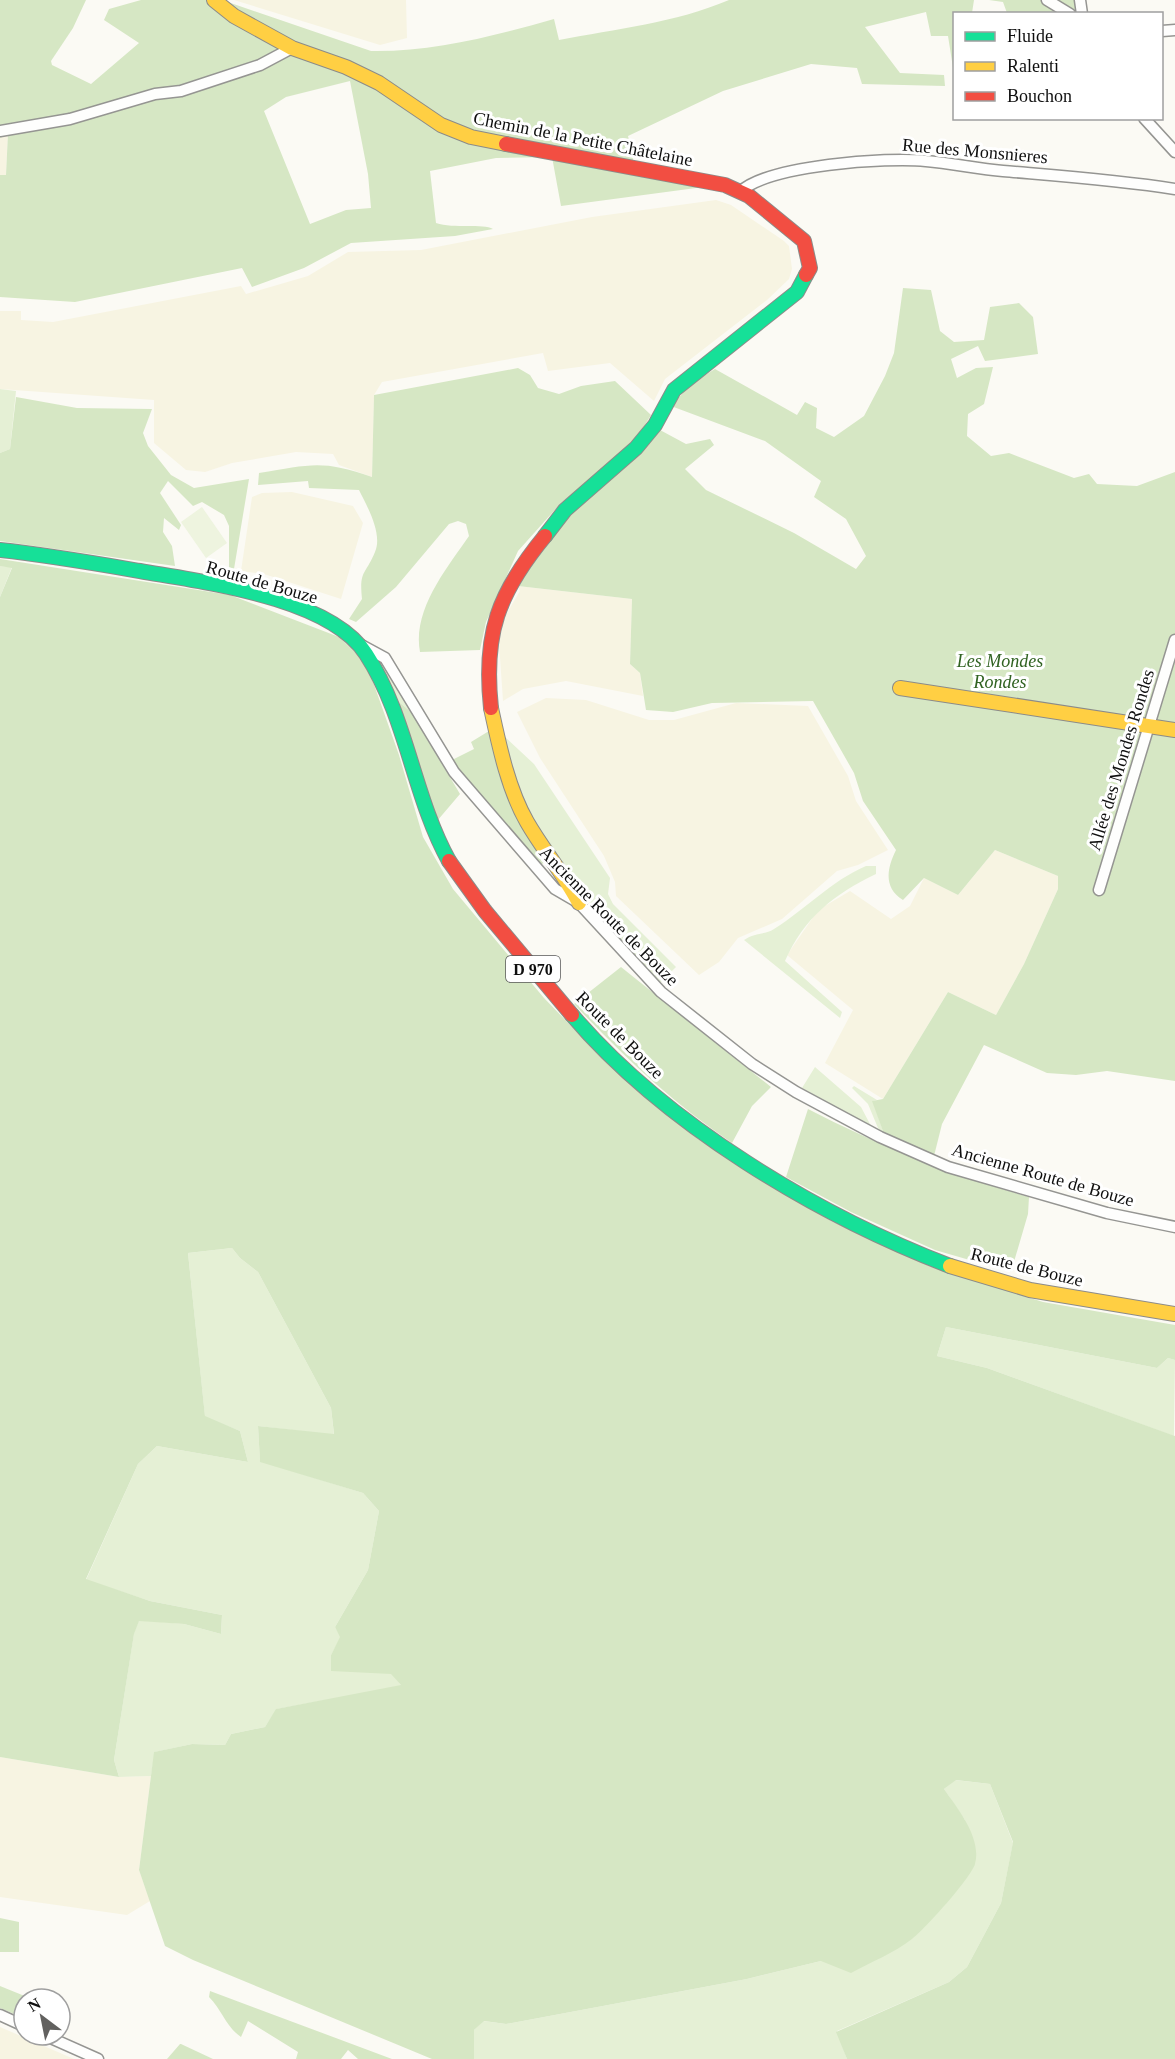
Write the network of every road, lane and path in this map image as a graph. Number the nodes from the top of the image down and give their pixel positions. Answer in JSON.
{"nodes":[{"id":1,"x":214,"y":0,"type":"edge"},
{"id":2,"x":1047,"y":0,"type":"edge"},
{"id":3,"x":1067,"y":12,"type":"edge"},
{"id":4,"x":292,"y":48,"type":"junction"},
{"id":5,"x":1146,"y":120,"type":"edge"},
{"id":6,"x":0,"y":131,"type":"edge"},
{"id":7,"x":1175,"y":152,"type":"edge"},
{"id":8,"x":1175,"y":189,"type":"edge"},
{"id":9,"x":740,"y":192,"type":"junction"},
{"id":10,"x":0,"y":550,"type":"edge"},
{"id":11,"x":1175,"y":640,"type":"edge"},
{"id":12,"x":360,"y":644,"type":"junction"},
{"id":13,"x":900,"y":688,"type":"dead end"},
{"id":14,"x":1148,"y":726,"type":"junction"},
{"id":15,"x":1175,"y":730,"type":"edge"},
{"id":16,"x":1100,"y":890,"type":"dead end"},
{"id":17,"x":579,"y":903,"type":"junction"},
{"id":18,"x":1175,"y":1227,"type":"edge"},
{"id":19,"x":1175,"y":1314,"type":"edge"},
{"id":20,"x":71,"y":2047,"type":"edge"},
{"id":21,"x":98,"y":2059,"type":"edge"}],
"edges":[{"from":1,"to":4,"type":"street","name":"Chemin de la Petite Châtelaine"},
{"from":2,"to":3,"type":"street"},
{"from":4,"to":6,"type":"street"},
{"from":4,"to":9,"type":"street","name":"Chemin de la Petite Châtelaine"},
{"from":5,"to":7,"type":"street"},
{"from":8,"to":9,"type":"street","name":"Rue des Monsnieres"},
{"from":9,"to":17,"type":"street","name":"Chemin de la Petite Châtelaine"},
{"from":10,"to":12,"type":"street","name":"Route de Bouze","number":"D 970"},
{"from":11,"to":14,"type":"street","name":"Allée des Mondes Rondes"},
{"from":12,"to":17,"type":"street","name":"Ancienne Route de Bouze"},
{"from":12,"to":19,"type":"street","name":"Route de Bouze","number":"D 970"},
{"from":13,"to":14,"type":"street"},
{"from":14,"to":15,"type":"street"},
{"from":14,"to":16,"type":"street","name":"Allée des Mondes Rondes"},
{"from":17,"to":18,"type":"street","name":"Ancienne Route de Bouze"},
{"from":20,"to":21,"type":"street"}]}
